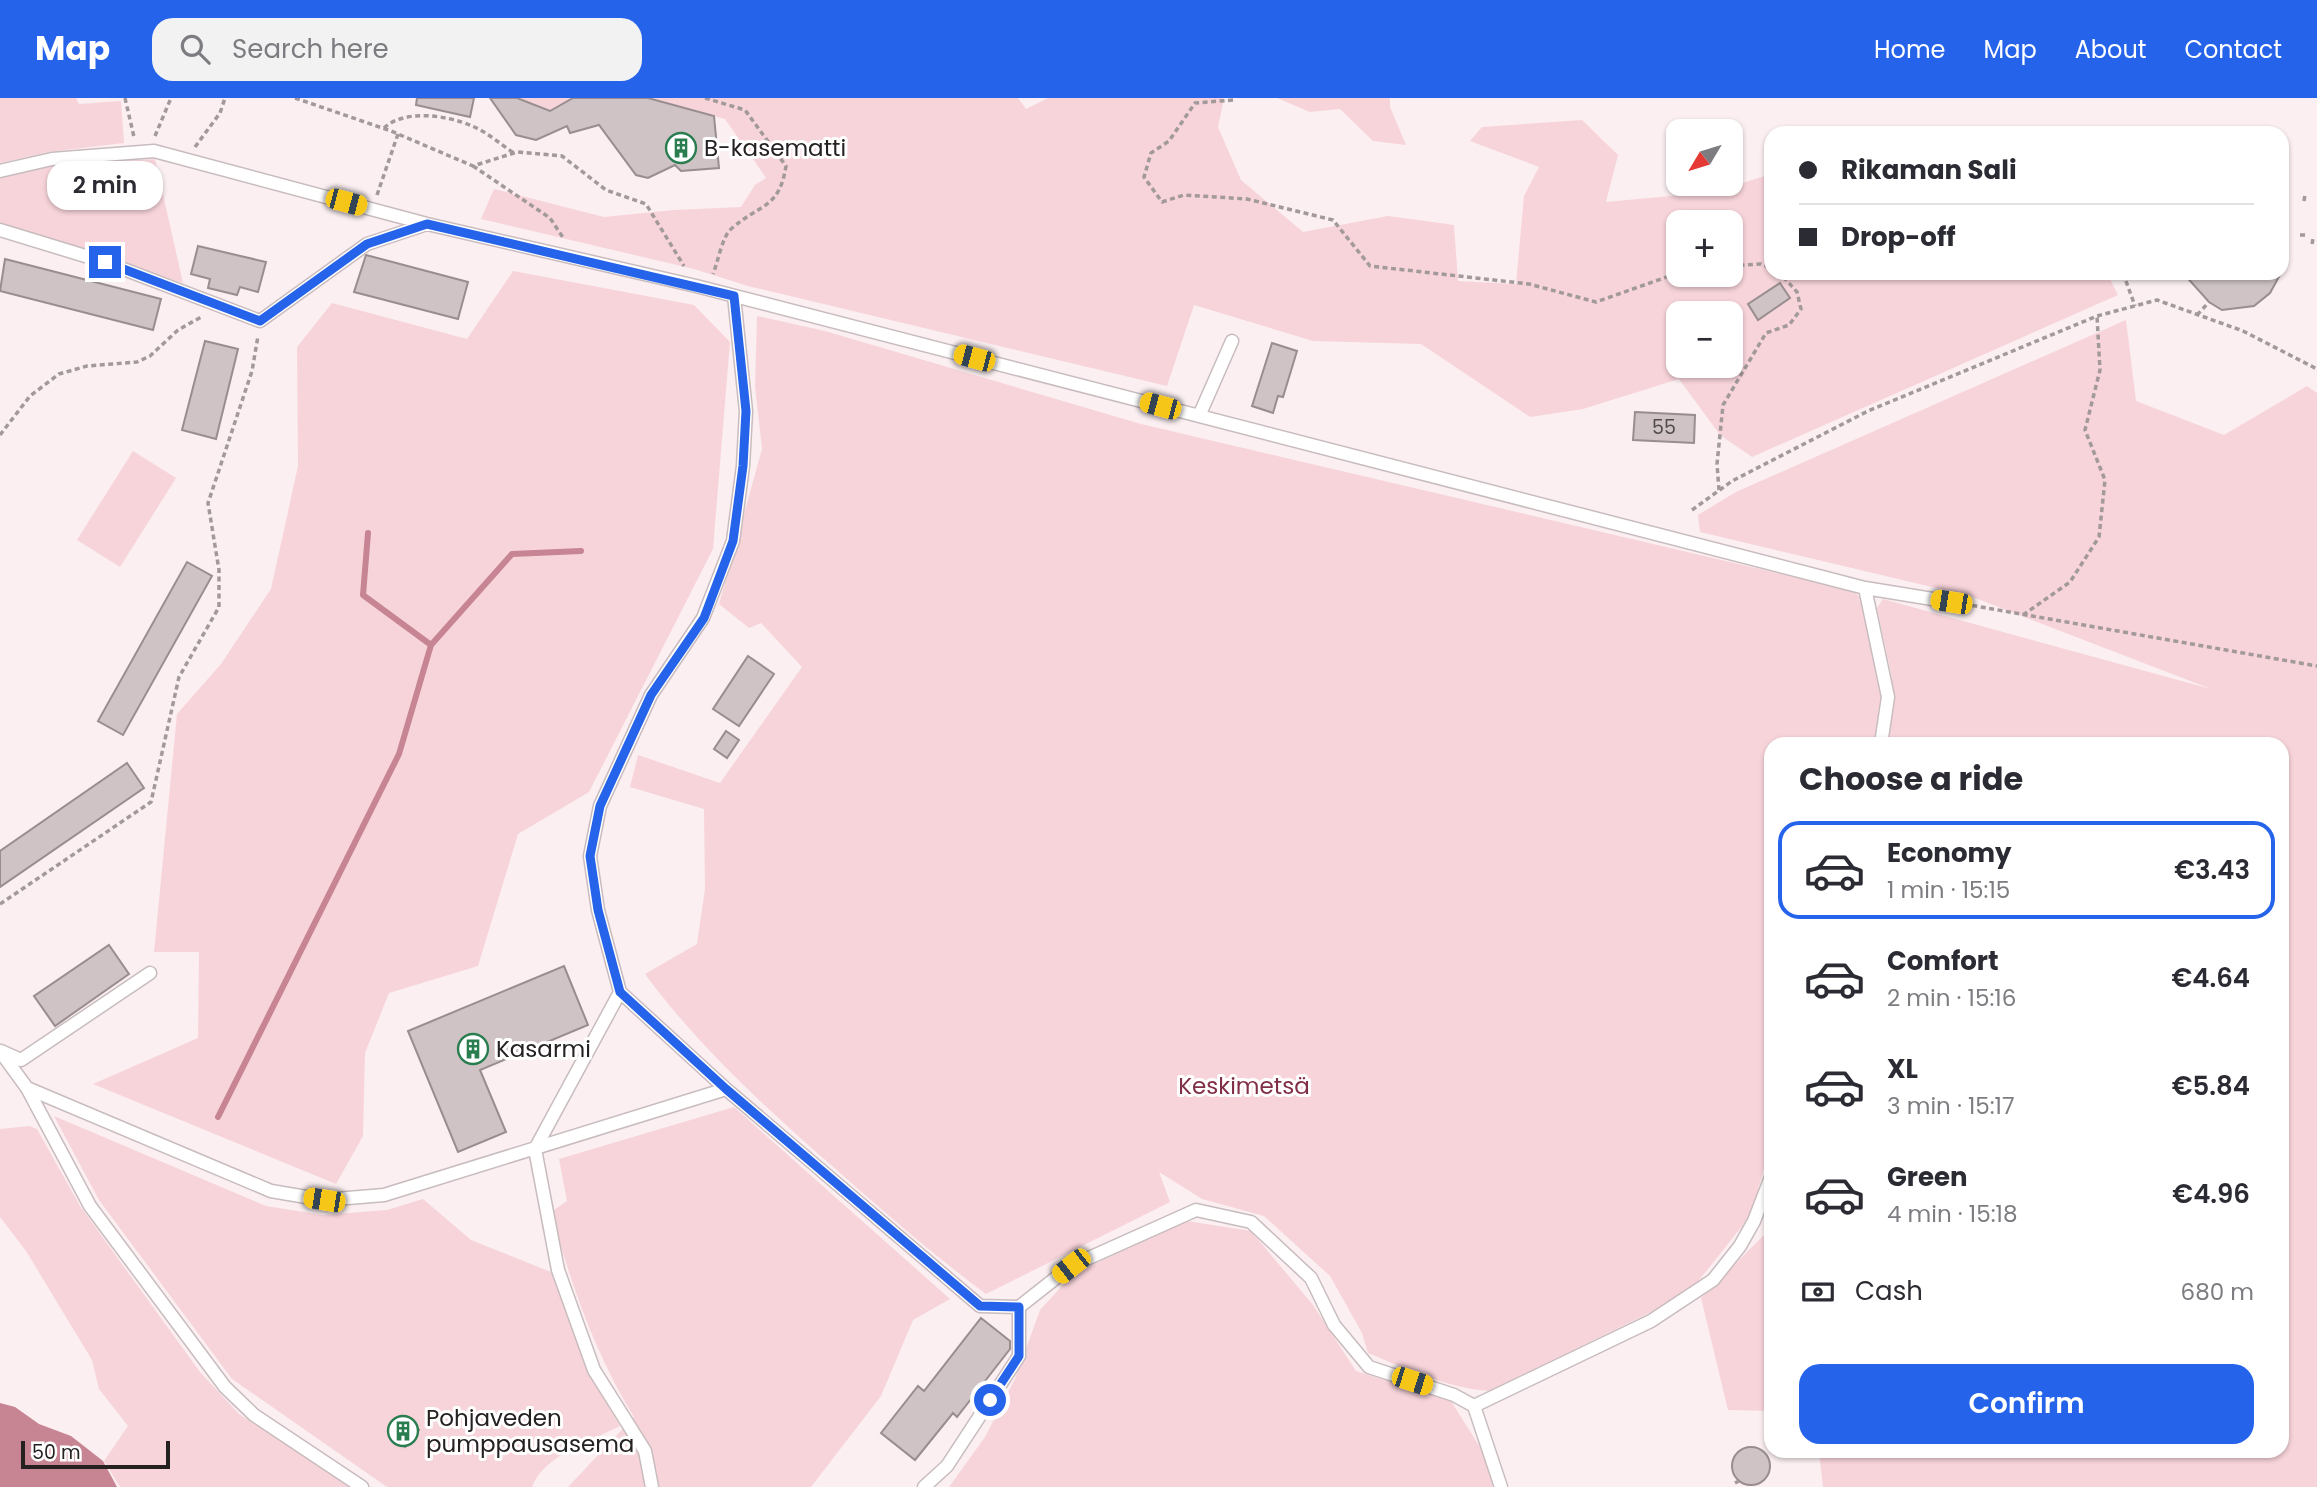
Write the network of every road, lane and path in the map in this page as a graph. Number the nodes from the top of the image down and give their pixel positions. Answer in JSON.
{"nodes":[{"id":1,"x":125,"y":98,"type":"edge"},
{"id":2,"x":171,"y":98,"type":"edge"},
{"id":3,"x":225,"y":98,"type":"edge"},
{"id":4,"x":295,"y":98,"type":"edge"},
{"id":5,"x":705,"y":98,"type":"edge"},
{"id":6,"x":1233,"y":100,"type":"dead end"},
{"id":7,"x":384,"y":128,"type":"junction"},
{"id":8,"x":398,"y":134,"type":"junction"},
{"id":9,"x":147,"y":152,"type":"junction"},
{"id":10,"x":514,"y":153,"type":"junction"},
{"id":11,"x":186,"y":160,"type":"junction"},
{"id":12,"x":473,"y":166,"type":"junction"},
{"id":13,"x":0,"y":171,"type":"edge"},
{"id":14,"x":2305,"y":195,"type":"dead end"},
{"id":15,"x":2304,"y":201,"type":"dead end"},
{"id":16,"x":372,"y":209,"type":"junction"},
{"id":17,"x":427,"y":224,"type":"junction"},
{"id":18,"x":2,"y":234,"type":"edge"},
{"id":19,"x":2300,"y":235,"type":"dead end"},
{"id":20,"x":2306,"y":235,"type":"dead end"},
{"id":21,"x":577,"y":258,"type":"junction"},
{"id":22,"x":1743,"y":265,"type":"edge"},
{"id":23,"x":1764,"y":265,"type":"edge"},
{"id":24,"x":1666,"y":277,"type":"edge"},
{"id":25,"x":1786,"y":280,"type":"edge"},
{"id":26,"x":2126,"y":280,"type":"edge"},
{"id":27,"x":702,"y":288,"type":"junction"},
{"id":28,"x":734,"y":296,"type":"junction"},
{"id":29,"x":2209,"y":302,"type":"dead end"},
{"id":30,"x":220,"y":305,"type":"junction"},
{"id":31,"x":2135,"y":306,"type":"junction"},
{"id":32,"x":2197,"y":315,"type":"junction"},
{"id":33,"x":2097,"y":316,"type":"junction"},
{"id":34,"x":260,"y":321,"type":"junction"},
{"id":35,"x":1232,"y":341,"type":"dead end"},
{"id":36,"x":2317,"y":369,"type":"edge"},
{"id":37,"x":1199,"y":416,"type":"junction"},
{"id":38,"x":0,"y":435,"type":"edge"},
{"id":39,"x":1719,"y":490,"type":"junction"},
{"id":40,"x":1692,"y":510,"type":"dead end"},
{"id":41,"x":1865,"y":588,"type":"junction"},
{"id":42,"x":1951,"y":602,"type":"joint"},
{"id":43,"x":2023,"y":615,"type":"junction"},
{"id":44,"x":2317,"y":666,"type":"edge"},
{"id":45,"x":1882,"y":737,"type":"edge"},
{"id":46,"x":0,"y":904,"type":"edge"},
{"id":47,"x":150,"y":973,"type":"dead end"},
{"id":48,"x":620,"y":992,"type":"junction"},
{"id":49,"x":0,"y":1051,"type":"edge"},
{"id":50,"x":27,"y":1088,"type":"junction"},
{"id":51,"x":726,"y":1089,"type":"junction"},
{"id":52,"x":535,"y":1149,"type":"junction"},
{"id":53,"x":1764,"y":1195,"type":"edge"},
{"id":54,"x":1019,"y":1307,"type":"junction"},
{"id":55,"x":1474,"y":1406,"type":"junction"},
{"id":56,"x":362,"y":1487,"type":"edge"},
{"id":57,"x":652,"y":1487,"type":"edge"},
{"id":58,"x":924,"y":1487,"type":"edge"},
{"id":59,"x":1501,"y":1487,"type":"edge"}],
"edges":[{"from":1,"to":9,"type":"path"},
{"from":2,"to":9,"type":"path"},
{"from":3,"to":11,"type":"path"},
{"from":4,"to":7,"type":"path"},
{"from":5,"to":27,"type":"path"},
{"from":6,"to":24,"type":"path"},
{"from":7,"to":8,"type":"path"},
{"from":7,"to":10,"type":"path"},
{"from":8,"to":12,"type":"path"},
{"from":8,"to":16,"type":"path"},
{"from":9,"to":11,"type":"lane"},
{"from":9,"to":13,"type":"lane"},
{"from":10,"to":12,"type":"path"},
{"from":10,"to":27,"type":"path"},
{"from":11,"to":16,"type":"lane"},
{"from":12,"to":21,"type":"path"},
{"from":14,"to":15,"type":"path"},
{"from":16,"to":17,"type":"lane"},
{"from":17,"to":21,"type":"lane"},
{"from":17,"to":34,"type":"lane"},
{"from":18,"to":30,"type":"lane"},
{"from":19,"to":20,"type":"path"},
{"from":21,"to":27,"type":"lane"},
{"from":22,"to":23,"type":"path"},
{"from":25,"to":39,"type":"path"},
{"from":26,"to":31,"type":"path"},
{"from":27,"to":28,"type":"lane"},
{"from":28,"to":37,"type":"lane"},
{"from":28,"to":48,"type":"lane"},
{"from":29,"to":32,"type":"path"},
{"from":30,"to":34,"type":"lane"},
{"from":30,"to":38,"type":"path"},
{"from":31,"to":32,"type":"path"},
{"from":31,"to":33,"type":"path"},
{"from":32,"to":36,"type":"path"},
{"from":33,"to":39,"type":"path"},
{"from":33,"to":43,"type":"path"},
{"from":34,"to":46,"type":"path"},
{"from":35,"to":37,"type":"lane"},
{"from":37,"to":41,"type":"lane"},
{"from":39,"to":40,"type":"path"},
{"from":41,"to":42,"type":"lane"},
{"from":41,"to":45,"type":"lane"},
{"from":42,"to":43,"type":"path"},
{"from":43,"to":44,"type":"path"},
{"from":47,"to":49,"type":"lane"},
{"from":48,"to":51,"type":"lane"},
{"from":48,"to":52,"type":"lane"},
{"from":49,"to":50,"type":"lane"},
{"from":50,"to":52,"type":"lane"},
{"from":50,"to":56,"type":"lane"},
{"from":51,"to":52,"type":"lane"},
{"from":51,"to":54,"type":"lane"},
{"from":52,"to":57,"type":"lane"},
{"from":53,"to":55,"type":"lane"},
{"from":54,"to":55,"type":"lane"},
{"from":54,"to":58,"type":"lane"},
{"from":55,"to":59,"type":"lane"}]}
